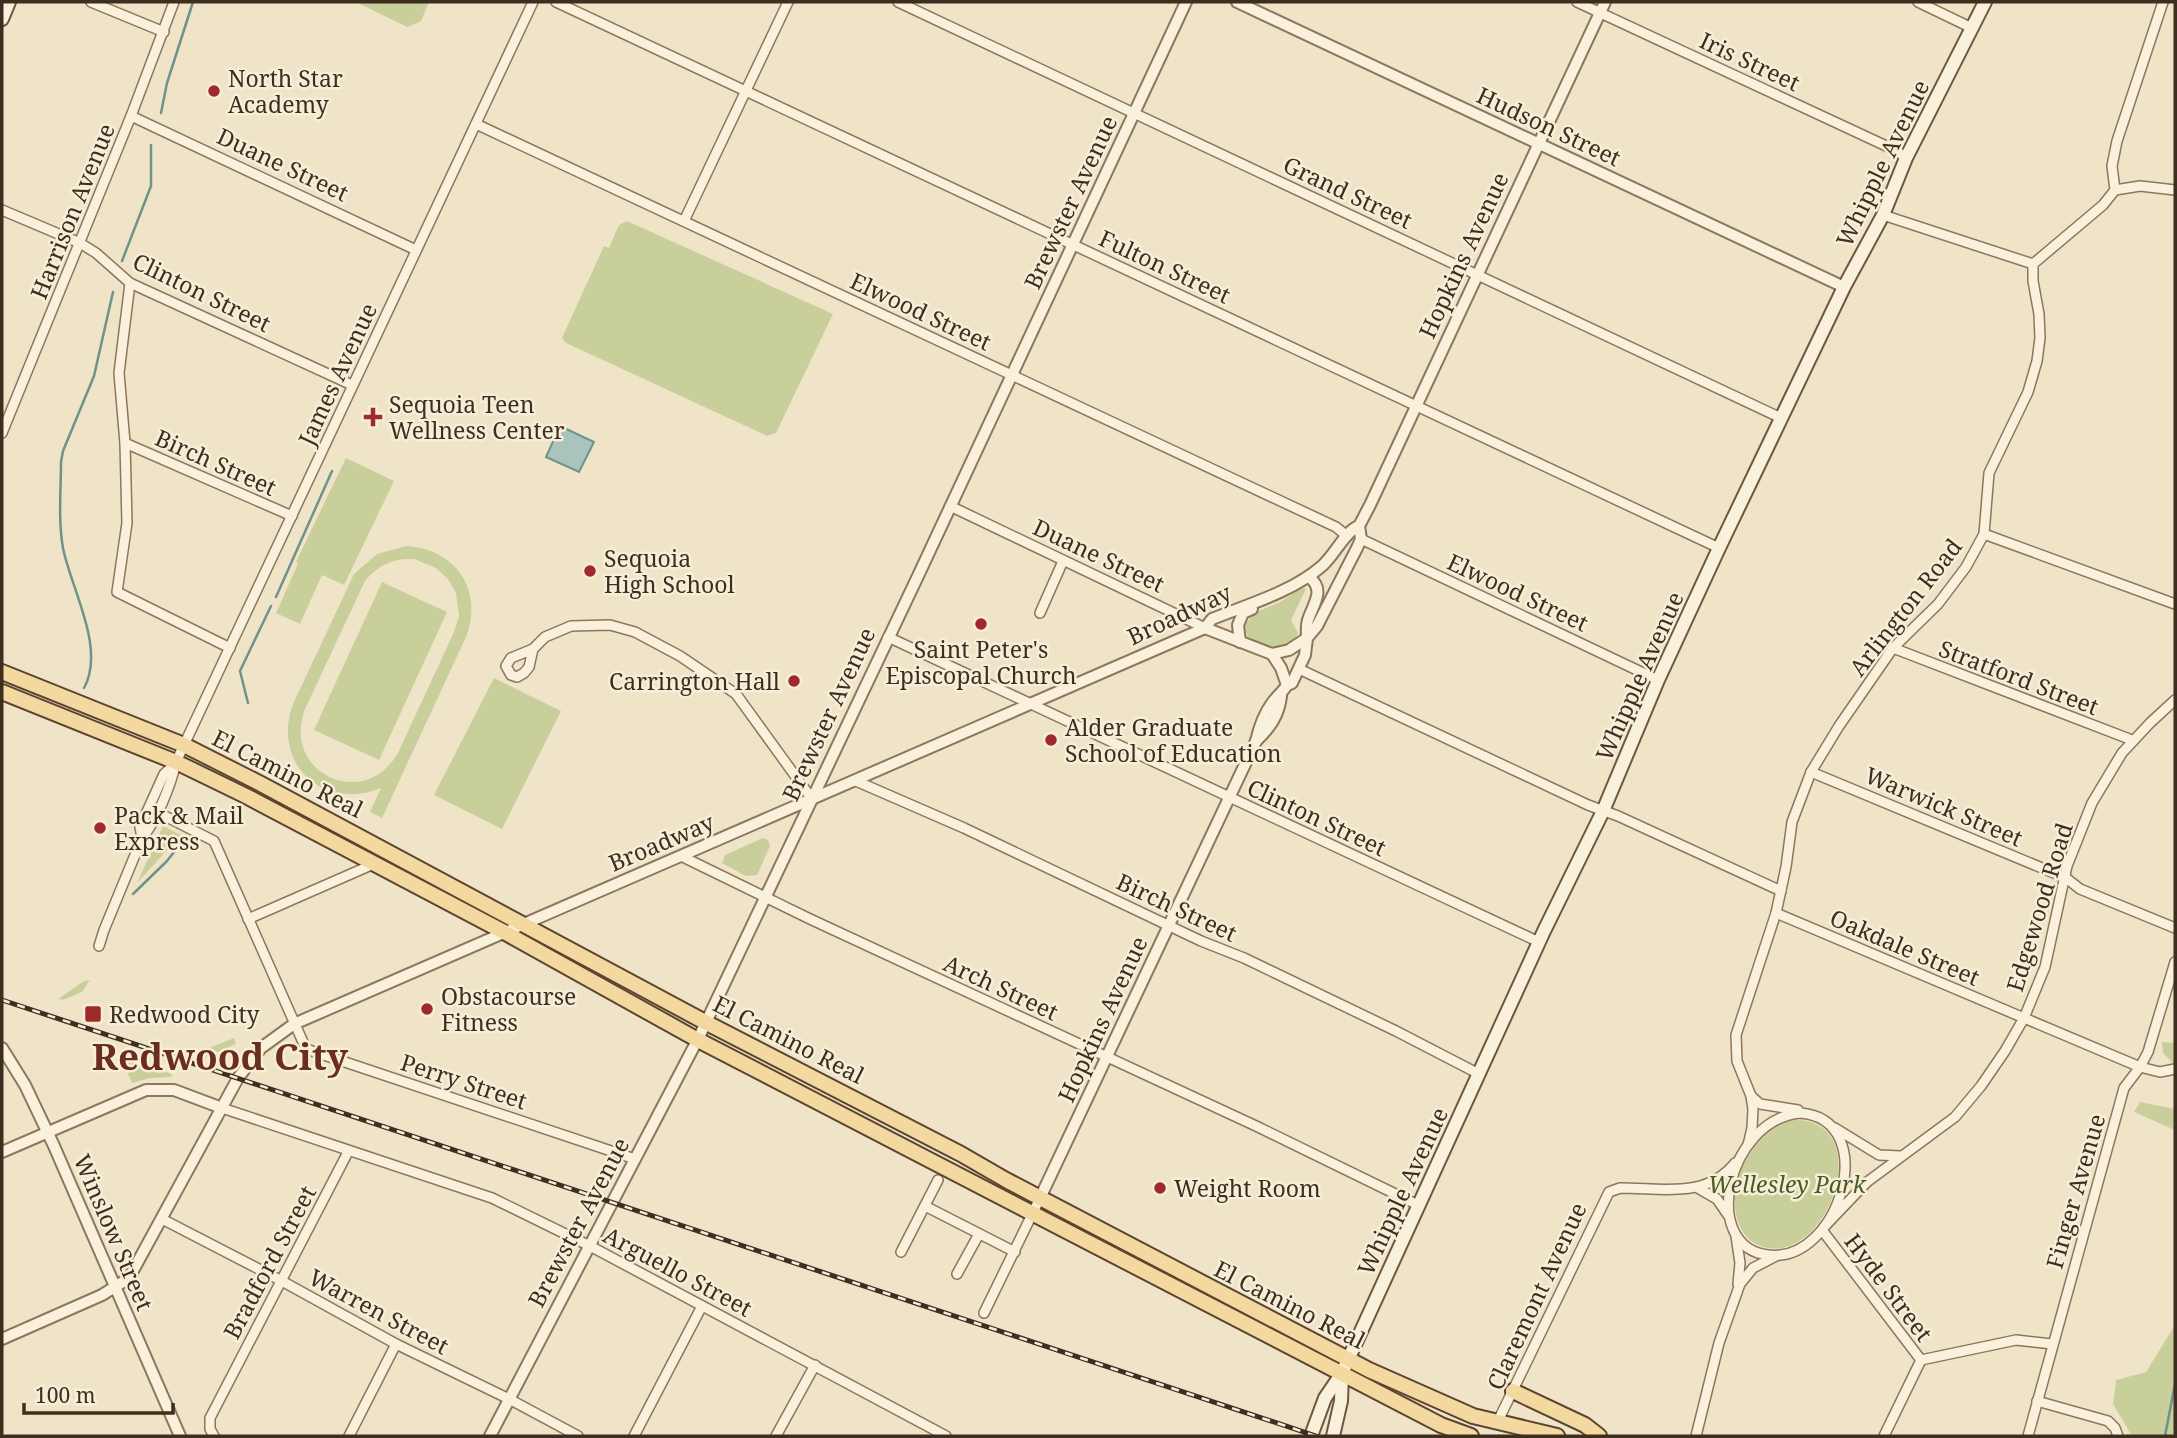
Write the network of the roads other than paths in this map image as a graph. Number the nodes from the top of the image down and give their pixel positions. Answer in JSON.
{"nodes":[{"id":1,"x":9,"y":2,"type":"edge"},
{"id":2,"x":91,"y":2,"type":"edge"},
{"id":3,"x":174,"y":2,"type":"edge"},
{"id":4,"x":533,"y":2,"type":"edge"},
{"id":5,"x":556,"y":2,"type":"edge"},
{"id":6,"x":788,"y":2,"type":"edge"},
{"id":7,"x":898,"y":2,"type":"edge"},
{"id":8,"x":1186,"y":2,"type":"edge"},
{"id":9,"x":1237,"y":2,"type":"edge"},
{"id":10,"x":1577,"y":2,"type":"edge"},
{"id":11,"x":1919,"y":2,"type":"edge"},
{"id":12,"x":1985,"y":2,"type":"edge"},
{"id":13,"x":2163,"y":2,"type":"edge"},
{"id":14,"x":1602,"y":7,"type":"edge"},
{"id":15,"x":2,"y":19,"type":"edge"},
{"id":16,"x":1972,"y":28,"type":"junction"},
{"id":17,"x":164,"y":32,"type":"junction"},
{"id":18,"x":746,"y":91,"type":"junction"},
{"id":19,"x":1134,"y":113,"type":"junction"},
{"id":20,"x":131,"y":116,"type":"junction"},
{"id":21,"x":475,"y":124,"type":"junction"},
{"id":22,"x":1538,"y":144,"type":"junction"},
{"id":23,"x":1906,"y":158,"type":"junction"},
{"id":24,"x":2115,"y":190,"type":"junction"},
{"id":25,"x":2175,"y":190,"type":"edge"},
{"id":26,"x":2,"y":210,"type":"edge"},
{"id":27,"x":1883,"y":215,"type":"junction"},
{"id":28,"x":684,"y":221,"type":"junction"},
{"id":29,"x":80,"y":243,"type":"junction"},
{"id":30,"x":1073,"y":243,"type":"junction"},
{"id":31,"x":416,"y":250,"type":"junction"},
{"id":32,"x":2033,"y":264,"type":"junction"},
{"id":33,"x":1477,"y":274,"type":"junction"},
{"id":34,"x":130,"y":283,"type":"junction"},
{"id":35,"x":1844,"y":287,"type":"junction"},
{"id":36,"x":1012,"y":374,"type":"junction"},
{"id":37,"x":352,"y":385,"type":"junction"},
{"id":38,"x":1416,"y":405,"type":"junction"},
{"id":39,"x":1780,"y":418,"type":"junction"},
{"id":40,"x":2,"y":433,"type":"edge"},
{"id":41,"x":125,"y":443,"type":"junction"},
{"id":42,"x":950,"y":506,"type":"junction"},
{"id":43,"x":292,"y":516,"type":"junction"},
{"id":44,"x":1359,"y":526,"type":"junction"},
{"id":45,"x":1984,"y":534,"type":"junction"},
{"id":46,"x":1347,"y":536,"type":"junction"},
{"id":47,"x":1361,"y":539,"type":"junction"},
{"id":48,"x":1719,"y":548,"type":"junction"},
{"id":49,"x":1063,"y":561,"type":"junction"},
{"id":50,"x":1344,"y":571,"type":"junction"},
{"id":51,"x":1310,"y":577,"type":"junction"},
{"id":52,"x":1273,"y":595,"type":"junction"},
{"id":53,"x":2175,"y":604,"type":"edge"},
{"id":54,"x":1040,"y":613,"type":"dead end"},
{"id":55,"x":1205,"y":628,"type":"junction"},
{"id":56,"x":888,"y":637,"type":"junction"},
{"id":57,"x":1307,"y":638,"type":"junction"},
{"id":58,"x":1240,"y":642,"type":"junction"},
{"id":59,"x":230,"y":648,"type":"junction"},
{"id":60,"x":1893,"y":648,"type":"junction"},
{"id":61,"x":533,"y":649,"type":"dead end"},
{"id":62,"x":1272,"y":654,"type":"junction"},
{"id":63,"x":1299,"y":669,"type":"junction"},
{"id":64,"x":2,"y":672,"type":"edge"},
{"id":65,"x":1658,"y":680,"type":"junction"},
{"id":66,"x":1287,"y":685,"type":"junction"},
{"id":67,"x":2,"y":692,"type":"edge"},
{"id":68,"x":2175,"y":700,"type":"edge"},
{"id":69,"x":1030,"y":703,"type":"junction"},
{"id":70,"x":2132,"y":740,"type":"junction"},
{"id":71,"x":184,"y":745,"type":"junction"},
{"id":72,"x":176,"y":762,"type":"junction"},
{"id":73,"x":1811,"y":772,"type":"junction"},
{"id":74,"x":856,"y":781,"type":"junction"},
{"id":75,"x":1229,"y":797,"type":"junction"},
{"id":76,"x":812,"y":799,"type":"junction"},
{"id":77,"x":1603,"y":811,"type":"junction"},
{"id":78,"x":157,"y":812,"type":"junction"},
{"id":79,"x":142,"y":838,"type":"junction"},
{"id":80,"x":681,"y":856,"type":"junction"},
{"id":81,"x":376,"y":863,"type":"junction"},
{"id":82,"x":2066,"y":878,"type":"junction"},
{"id":83,"x":1782,"y":891,"type":"junction"},
{"id":84,"x":765,"y":897,"type":"junction"},
{"id":85,"x":1776,"y":913,"type":"junction"},
{"id":86,"x":248,"y":919,"type":"junction"},
{"id":87,"x":524,"y":924,"type":"junction"},
{"id":88,"x":1169,"y":926,"type":"junction"},
{"id":89,"x":2175,"y":928,"type":"edge"},
{"id":90,"x":504,"y":932,"type":"junction"},
{"id":91,"x":1539,"y":942,"type":"junction"},
{"id":92,"x":99,"y":946,"type":"dead end"},
{"id":93,"x":2175,"y":962,"type":"edge"},
{"id":94,"x":2024,"y":1018,"type":"junction"},
{"id":95,"x":705,"y":1022,"type":"junction"},
{"id":96,"x":294,"y":1024,"type":"junction"},
{"id":97,"x":698,"y":1040,"type":"junction"},
{"id":98,"x":2,"y":1048,"type":"edge"},
{"id":99,"x":1106,"y":1058,"type":"junction"},
{"id":100,"x":2140,"y":1067,"type":"junction"},
{"id":101,"x":2175,"y":1069,"type":"edge"},
{"id":102,"x":1479,"y":1074,"type":"junction"},
{"id":103,"x":1751,"y":1096,"type":"junction"},
{"id":104,"x":222,"y":1108,"type":"junction"},
{"id":105,"x":1821,"y":1118,"type":"junction"},
{"id":106,"x":1830,"y":1125,"type":"junction"},
{"id":107,"x":47,"y":1132,"type":"junction"},
{"id":108,"x":1748,"y":1144,"type":"junction"},
{"id":109,"x":2,"y":1152,"type":"edge"},
{"id":110,"x":348,"y":1152,"type":"junction"},
{"id":111,"x":1908,"y":1153,"type":"junction"},
{"id":112,"x":1740,"y":1157,"type":"junction"},
{"id":113,"x":635,"y":1159,"type":"junction"},
{"id":114,"x":938,"y":1180,"type":"dead end"},
{"id":115,"x":1699,"y":1188,"type":"junction"},
{"id":116,"x":1040,"y":1198,"type":"junction"},
{"id":117,"x":925,"y":1206,"type":"junction"},
{"id":118,"x":1418,"y":1206,"type":"junction"},
{"id":119,"x":1033,"y":1213,"type":"junction"},
{"id":120,"x":162,"y":1219,"type":"junction"},
{"id":121,"x":1731,"y":1220,"type":"junction"},
{"id":122,"x":1823,"y":1228,"type":"junction"},
{"id":123,"x":1735,"y":1230,"type":"junction"},
{"id":124,"x":979,"y":1234,"type":"junction"},
{"id":125,"x":590,"y":1246,"type":"junction"},
{"id":126,"x":901,"y":1252,"type":"dead end"},
{"id":127,"x":1014,"y":1252,"type":"junction"},
{"id":128,"x":1781,"y":1255,"type":"junction"},
{"id":129,"x":957,"y":1274,"type":"dead end"},
{"id":130,"x":280,"y":1280,"type":"junction"},
{"id":131,"x":115,"y":1288,"type":"junction"},
{"id":132,"x":1736,"y":1295,"type":"junction"},
{"id":133,"x":702,"y":1306,"type":"junction"},
{"id":134,"x":984,"y":1313,"type":"dead end"},
{"id":135,"x":2,"y":1339,"type":"edge"},
{"id":136,"x":396,"y":1344,"type":"junction"},
{"id":137,"x":2052,"y":1344,"type":"junction"},
{"id":138,"x":1921,"y":1360,"type":"junction"},
{"id":139,"x":815,"y":1365,"type":"junction"},
{"id":140,"x":1345,"y":1367,"type":"junction"},
{"id":141,"x":1513,"y":1391,"type":"junction"},
{"id":142,"x":509,"y":1399,"type":"junction"},
{"id":143,"x":2037,"y":1401,"type":"junction"},
{"id":144,"x":1497,"y":1423,"type":"junction"},
{"id":145,"x":926,"y":1425,"type":"junction"},
{"id":146,"x":212,"y":1433,"type":"edge"},
{"id":147,"x":180,"y":1436,"type":"edge"},
{"id":148,"x":349,"y":1436,"type":"edge"},
{"id":149,"x":490,"y":1436,"type":"edge"},
{"id":150,"x":578,"y":1436,"type":"edge"},
{"id":151,"x":634,"y":1436,"type":"edge"},
{"id":152,"x":776,"y":1436,"type":"edge"},
{"id":153,"x":920,"y":1436,"type":"edge"},
{"id":154,"x":946,"y":1436,"type":"edge"},
{"id":155,"x":1311,"y":1436,"type":"edge"},
{"id":156,"x":1333,"y":1436,"type":"edge"},
{"id":157,"x":1472,"y":1436,"type":"edge"},
{"id":158,"x":1557,"y":1436,"type":"edge"},
{"id":159,"x":1599,"y":1436,"type":"edge"},
{"id":160,"x":1696,"y":1436,"type":"edge"},
{"id":161,"x":1884,"y":1436,"type":"edge"},
{"id":162,"x":2028,"y":1436,"type":"edge"},
{"id":163,"x":2118,"y":1436,"type":"edge"}],
"edges":[{"from":1,"to":15,"type":"main road"},
{"from":2,"to":17,"type":"street"},
{"from":3,"to":17,"type":"street","name":"Harrison Avenue"},
{"from":4,"to":21,"type":"street","name":"James Avenue"},
{"from":5,"to":18,"type":"street","name":"Fulton Street"},
{"from":6,"to":18,"type":"street"},
{"from":7,"to":19,"type":"street","name":"Grand Street"},
{"from":8,"to":19,"type":"street","name":"Brewster Avenue"},
{"from":9,"to":22,"type":"street","name":"Hudson Street"},
{"from":10,"to":14,"type":"street","name":"Iris Street"},
{"from":11,"to":16,"type":"street"},
{"from":12,"to":16,"type":"main road","name":"Whipple Avenue"},
{"from":13,"to":24,"type":"street"},
{"from":14,"to":22,"type":"street","name":"Hopkins Avenue"},
{"from":14,"to":23,"type":"street","name":"Iris Street"},
{"from":16,"to":23,"type":"main road","name":"Whipple Avenue"},
{"from":17,"to":20,"type":"street","name":"Harrison Avenue"},
{"from":18,"to":28,"type":"street"},
{"from":18,"to":30,"type":"street","name":"Fulton Street"},
{"from":19,"to":30,"type":"street","name":"Brewster Avenue"},
{"from":19,"to":33,"type":"street","name":"Grand Street"},
{"from":20,"to":29,"type":"street","name":"Harrison Avenue"},
{"from":20,"to":31,"type":"street","name":"Duane Street"},
{"from":21,"to":28,"type":"street","name":"Elwood Street"},
{"from":21,"to":31,"type":"street","name":"James Avenue"},
{"from":22,"to":33,"type":"street","name":"Hopkins Avenue"},
{"from":22,"to":35,"type":"street","name":"Hudson Street"},
{"from":23,"to":27,"type":"main road","name":"Whipple Avenue"},
{"from":24,"to":25,"type":"street"},
{"from":24,"to":32,"type":"street"},
{"from":26,"to":29,"type":"street","name":"Clinton Street"},
{"from":27,"to":32,"type":"street"},
{"from":27,"to":35,"type":"main road","name":"Whipple Avenue"},
{"from":28,"to":36,"type":"street","name":"Elwood Street"},
{"from":29,"to":34,"type":"street","name":"Clinton Street"},
{"from":29,"to":40,"type":"street","name":"Harrison Avenue"},
{"from":30,"to":36,"type":"street","name":"Brewster Avenue"},
{"from":30,"to":38,"type":"street","name":"Fulton Street"},
{"from":31,"to":37,"type":"street","name":"James Avenue"},
{"from":32,"to":45,"type":"street","name":"Arlington Road"},
{"from":33,"to":38,"type":"street","name":"Hopkins Avenue"},
{"from":33,"to":39,"type":"street","name":"Grand Street"},
{"from":34,"to":37,"type":"street","name":"Clinton Street"},
{"from":34,"to":41,"type":"street"},
{"from":35,"to":39,"type":"main road","name":"Whipple Avenue"},
{"from":36,"to":42,"type":"street","name":"Brewster Avenue"},
{"from":36,"to":46,"type":"street","name":"Elwood Street"},
{"from":37,"to":43,"type":"street","name":"James Avenue"},
{"from":38,"to":44,"type":"street","name":"Hopkins Avenue"},
{"from":38,"to":48,"type":"street","name":"Fulton Street"},
{"from":39,"to":48,"type":"main road","name":"Whipple Avenue"},
{"from":41,"to":43,"type":"street","name":"Birch Street"},
{"from":41,"to":59,"type":"street"},
{"from":42,"to":49,"type":"street","name":"Duane Street"},
{"from":42,"to":56,"type":"street","name":"Brewster Avenue"},
{"from":43,"to":59,"type":"street","name":"James Avenue"},
{"from":44,"to":46,"type":"street","name":"Hopkins Avenue"},
{"from":44,"to":47,"type":"street"},
{"from":45,"to":53,"type":"street"},
{"from":45,"to":60,"type":"street","name":"Arlington Road"},
{"from":46,"to":50,"type":"street"},
{"from":46,"to":51,"type":"street","name":"Broadway"},
{"from":47,"to":50,"type":"street","name":"Hopkins Avenue"},
{"from":47,"to":65,"type":"street","name":"Elwood Street"},
{"from":48,"to":65,"type":"main road","name":"Whipple Avenue"},
{"from":49,"to":54,"type":"street"},
{"from":49,"to":55,"type":"street","name":"Duane Street"},
{"from":50,"to":57,"type":"street","name":"Hopkins Avenue"},
{"from":51,"to":52,"type":"street","name":"Broadway"},
{"from":51,"to":57,"type":"street","name":"Hopkins Avenue"},
{"from":52,"to":55,"type":"street","name":"Broadway"},
{"from":52,"to":58,"type":"street"},
{"from":55,"to":58,"type":"street","name":"Duane Street"},
{"from":55,"to":69,"type":"street","name":"Broadway"},
{"from":56,"to":69,"type":"street","name":"Clinton Street"},
{"from":56,"to":76,"type":"street","name":"Brewster Avenue"},
{"from":57,"to":62,"type":"street"},
{"from":57,"to":63,"type":"street","name":"Hopkins Avenue"},
{"from":58,"to":62,"type":"street","name":"Duane Street"},
{"from":59,"to":71,"type":"street","name":"James Avenue"},
{"from":60,"to":70,"type":"street","name":"Stratford Street"},
{"from":60,"to":73,"type":"street","name":"Arlington Road"},
{"from":61,"to":76,"type":"street"},
{"from":62,"to":66,"type":"street"},
{"from":63,"to":66,"type":"street","name":"Hopkins Avenue"},
{"from":63,"to":77,"type":"street"},
{"from":64,"to":71,"type":"main road","name":"El Camino Real"},
{"from":65,"to":77,"type":"main road","name":"Whipple Avenue"},
{"from":66,"to":75,"type":"street","name":"Hopkins Avenue"},
{"from":67,"to":72,"type":"main road","name":"El Camino Real"},
{"from":68,"to":70,"type":"street","name":"Edgewood Road"},
{"from":69,"to":74,"type":"street","name":"Broadway"},
{"from":69,"to":75,"type":"street","name":"Clinton Street"},
{"from":70,"to":82,"type":"street","name":"Edgewood Road"},
{"from":71,"to":72,"type":"street","name":"James Avenue"},
{"from":71,"to":87,"type":"main road","name":"El Camino Real"},
{"from":72,"to":78,"type":"street","name":"James Avenue"},
{"from":72,"to":79,"type":"street","name":"James Avenue"},
{"from":72,"to":81,"type":"main road","name":"El Camino Real"},
{"from":73,"to":82,"type":"street","name":"Warwick Street"},
{"from":73,"to":83,"type":"street","name":"Arlington Road"},
{"from":74,"to":76,"type":"street","name":"Broadway"},
{"from":74,"to":88,"type":"street","name":"Birch Street"},
{"from":75,"to":88,"type":"street","name":"Hopkins Avenue"},
{"from":75,"to":91,"type":"street","name":"Clinton Street"},
{"from":76,"to":80,"type":"street","name":"Broadway"},
{"from":76,"to":84,"type":"street","name":"Brewster Avenue"},
{"from":77,"to":83,"type":"street"},
{"from":77,"to":91,"type":"main road","name":"Whipple Avenue"},
{"from":78,"to":79,"type":"street","name":"James Avenue"},
{"from":78,"to":86,"type":"street","name":"Perry Street"},
{"from":79,"to":92,"type":"street","name":"James Avenue"},
{"from":80,"to":84,"type":"street","name":"Arch Street"},
{"from":80,"to":87,"type":"street","name":"Broadway"},
{"from":81,"to":86,"type":"street"},
{"from":81,"to":90,"type":"main road","name":"El Camino Real"},
{"from":82,"to":89,"type":"street","name":"Warwick Street"},
{"from":82,"to":94,"type":"street","name":"Edgewood Road"},
{"from":83,"to":85,"type":"street","name":"Arlington Road"},
{"from":84,"to":95,"type":"street","name":"Brewster Avenue"},
{"from":84,"to":99,"type":"street","name":"Arch Street"},
{"from":85,"to":94,"type":"street","name":"Oakdale Street"},
{"from":85,"to":103,"type":"street","name":"Arlington Road"},
{"from":86,"to":96,"type":"street","name":"Perry Street"},
{"from":87,"to":90,"type":"street","name":"Broadway"},
{"from":87,"to":95,"type":"main road","name":"El Camino Real"},
{"from":88,"to":99,"type":"street","name":"Hopkins Avenue"},
{"from":88,"to":102,"type":"street","name":"Birch Street"},
{"from":90,"to":96,"type":"street","name":"Broadway"},
{"from":90,"to":97,"type":"main road","name":"El Camino Real"},
{"from":91,"to":102,"type":"main road","name":"Whipple Avenue"},
{"from":93,"to":100,"type":"street","name":"Finger Avenue"},
{"from":94,"to":100,"type":"street","name":"Oakdale Street"},
{"from":94,"to":111,"type":"street","name":"Edgewood Road"},
{"from":95,"to":97,"type":"street","name":"Brewster Avenue"},
{"from":95,"to":116,"type":"main road","name":"El Camino Real"},
{"from":96,"to":104,"type":"street","name":"Broadway"},
{"from":96,"to":113,"type":"street","name":"Perry Street"},
{"from":97,"to":113,"type":"street","name":"Brewster Avenue"},
{"from":97,"to":119,"type":"main road","name":"El Camino Real"},
{"from":98,"to":107,"type":"street","name":"Winslow Street"},
{"from":99,"to":116,"type":"street","name":"Hopkins Avenue"},
{"from":99,"to":118,"type":"street","name":"Arch Street"},
{"from":100,"to":101,"type":"street","name":"Oakdale Street"},
{"from":100,"to":137,"type":"street","name":"Finger Avenue"},
{"from":102,"to":118,"type":"main road","name":"Whipple Avenue"},
{"from":103,"to":105,"type":"street"},
{"from":103,"to":108,"type":"street","name":"Arlington Road"},
{"from":104,"to":107,"type":"street"},
{"from":104,"to":110,"type":"street","name":"Arguello Street"},
{"from":104,"to":120,"type":"street","name":"Broadway"},
{"from":105,"to":106,"type":"street"},
{"from":105,"to":108,"type":"street"},
{"from":106,"to":111,"type":"street"},
{"from":106,"to":122,"type":"street"},
{"from":107,"to":109,"type":"street"},
{"from":107,"to":131,"type":"street","name":"Winslow Street"},
{"from":108,"to":112,"type":"street"},
{"from":110,"to":125,"type":"street","name":"Arguello Street"},
{"from":110,"to":130,"type":"street","name":"Bradford Street"},
{"from":111,"to":122,"type":"street","name":"Edgewood Road"},
{"from":112,"to":115,"type":"street"},
{"from":112,"to":121,"type":"street"},
{"from":113,"to":125,"type":"street","name":"Brewster Avenue"},
{"from":114,"to":117,"type":"street"},
{"from":115,"to":121,"type":"street"},
{"from":115,"to":141,"type":"street","name":"Claremont Avenue"},
{"from":116,"to":119,"type":"street","name":"Hopkins Avenue"},
{"from":116,"to":140,"type":"main road","name":"El Camino Real"},
{"from":117,"to":124,"type":"street"},
{"from":117,"to":126,"type":"street"},
{"from":118,"to":140,"type":"main road","name":"Whipple Avenue"},
{"from":119,"to":127,"type":"street","name":"Hopkins Avenue"},
{"from":119,"to":140,"type":"main road","name":"El Camino Real"},
{"from":120,"to":130,"type":"street","name":"Warren Street"},
{"from":120,"to":131,"type":"street","name":"Broadway"},
{"from":121,"to":123,"type":"street"},
{"from":122,"to":128,"type":"street"},
{"from":122,"to":138,"type":"street","name":"Hyde Street"},
{"from":123,"to":128,"type":"street"},
{"from":123,"to":132,"type":"street"},
{"from":124,"to":127,"type":"street"},
{"from":124,"to":129,"type":"street"},
{"from":125,"to":133,"type":"street","name":"Arguello Street"},
{"from":125,"to":142,"type":"street","name":"Brewster Avenue"},
{"from":127,"to":134,"type":"street","name":"Hopkins Avenue"},
{"from":128,"to":132,"type":"street"},
{"from":130,"to":136,"type":"street","name":"Warren Street"},
{"from":130,"to":146,"type":"street","name":"Bradford Street"},
{"from":131,"to":135,"type":"street"},
{"from":131,"to":147,"type":"street","name":"Winslow Street"},
{"from":132,"to":160,"type":"street"},
{"from":133,"to":139,"type":"street","name":"Arguello Street"},
{"from":133,"to":151,"type":"street"},
{"from":136,"to":142,"type":"street","name":"Warren Street"},
{"from":136,"to":148,"type":"street"},
{"from":137,"to":138,"type":"street","name":"Hyde Street"},
{"from":137,"to":143,"type":"street","name":"Finger Avenue"},
{"from":138,"to":161,"type":"street"},
{"from":139,"to":145,"type":"street","name":"Arguello Street"},
{"from":139,"to":152,"type":"street"},
{"from":140,"to":144,"type":"main road","name":"El Camino Real"},
{"from":140,"to":155,"type":"main road","name":"Whipple Avenue"},
{"from":140,"to":156,"type":"main road","name":"Whipple Avenue"},
{"from":140,"to":157,"type":"main road","name":"El Camino Real"},
{"from":141,"to":144,"type":"street","name":"Claremont Avenue"},
{"from":141,"to":159,"type":"main road"},
{"from":142,"to":149,"type":"street","name":"Brewster Avenue"},
{"from":142,"to":150,"type":"street","name":"Warren Street"},
{"from":143,"to":162,"type":"street","name":"Finger Avenue"},
{"from":143,"to":163,"type":"street"},
{"from":144,"to":158,"type":"main road","name":"El Camino Real"},
{"from":145,"to":153,"type":"street"},
{"from":145,"to":154,"type":"street","name":"Arguello Street"}]}
